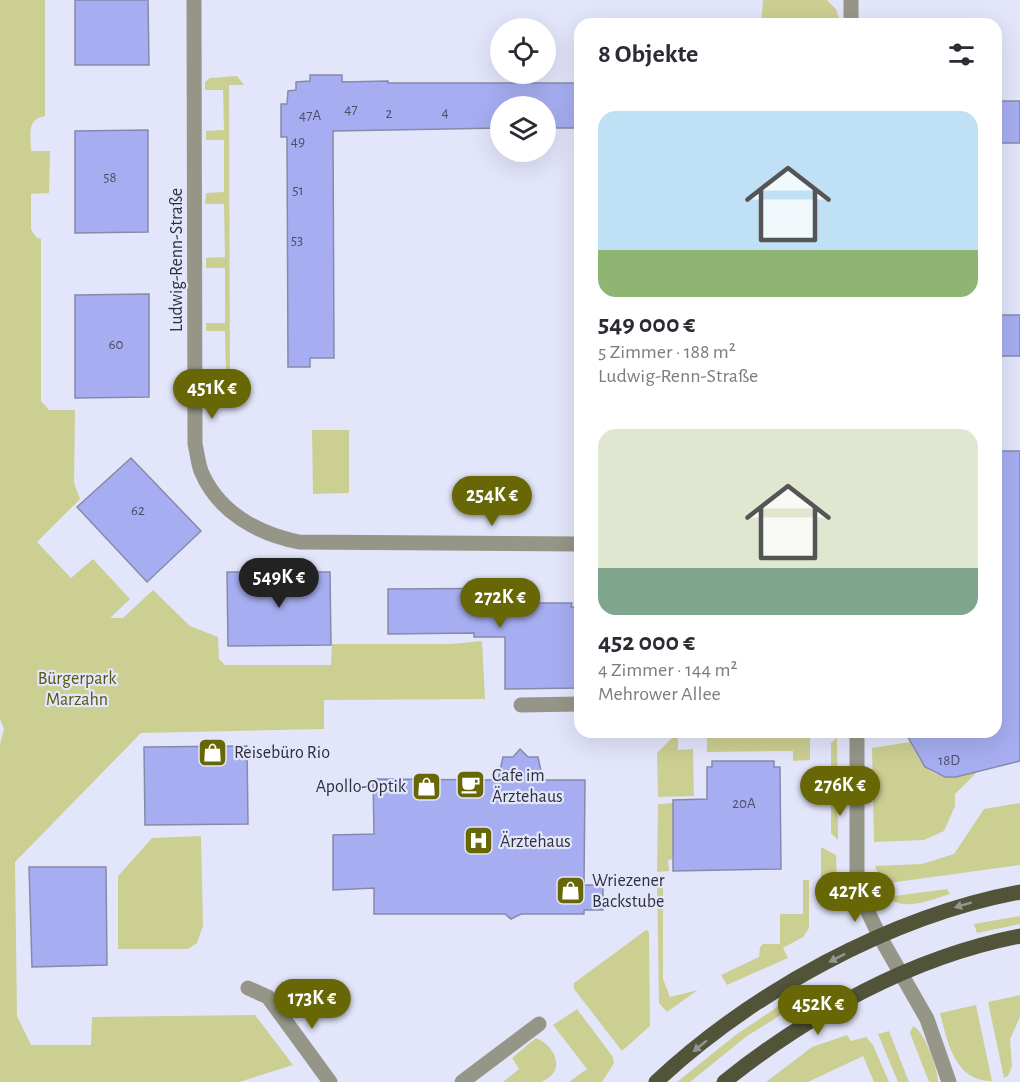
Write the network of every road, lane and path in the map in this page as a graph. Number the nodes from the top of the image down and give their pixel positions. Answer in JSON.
{"nodes":[{"id":1,"x":194,"y":0,"type":"edge"},
{"id":2,"x":851,"y":0,"type":"edge"},
{"id":3,"x":851,"y":18,"type":"edge"},
{"id":4,"x":574,"y":544,"type":"edge"},
{"id":5,"x":574,"y":704,"type":"edge"},
{"id":6,"x":521,"y":705,"type":"dead end"},
{"id":7,"x":857,"y":738,"type":"edge"},
{"id":8,"x":1020,"y":892,"type":"edge"},
{"id":9,"x":1020,"y":936,"type":"edge"},
{"id":10,"x":880,"y":937,"type":"junction"},
{"id":11,"x":900,"y":974,"type":"junction"},
{"id":12,"x":248,"y":988,"type":"dead end"},
{"id":13,"x":539,"y":1024,"type":"dead end"},
{"id":14,"x":330,"y":1082,"type":"edge"},
{"id":15,"x":462,"y":1082,"type":"edge"},
{"id":16,"x":656,"y":1082,"type":"edge"},
{"id":17,"x":724,"y":1082,"type":"edge"},
{"id":18,"x":950,"y":1082,"type":"edge"}],
"edges":[{"from":1,"to":4,"type":"street","name":"Ludwig-Renn-Straße"},
{"from":2,"to":3,"type":"street"},
{"from":5,"to":6,"type":"street"},
{"from":7,"to":10,"type":"street"},
{"from":8,"to":10,"type":"main road","one_way":true},
{"from":9,"to":11,"type":"main road"},
{"from":10,"to":11,"type":"street"},
{"from":10,"to":16,"type":"main road","one_way":true},
{"from":11,"to":17,"type":"main road"},
{"from":11,"to":18,"type":"street"},
{"from":12,"to":14,"type":"street"},
{"from":13,"to":15,"type":"street"}]}
